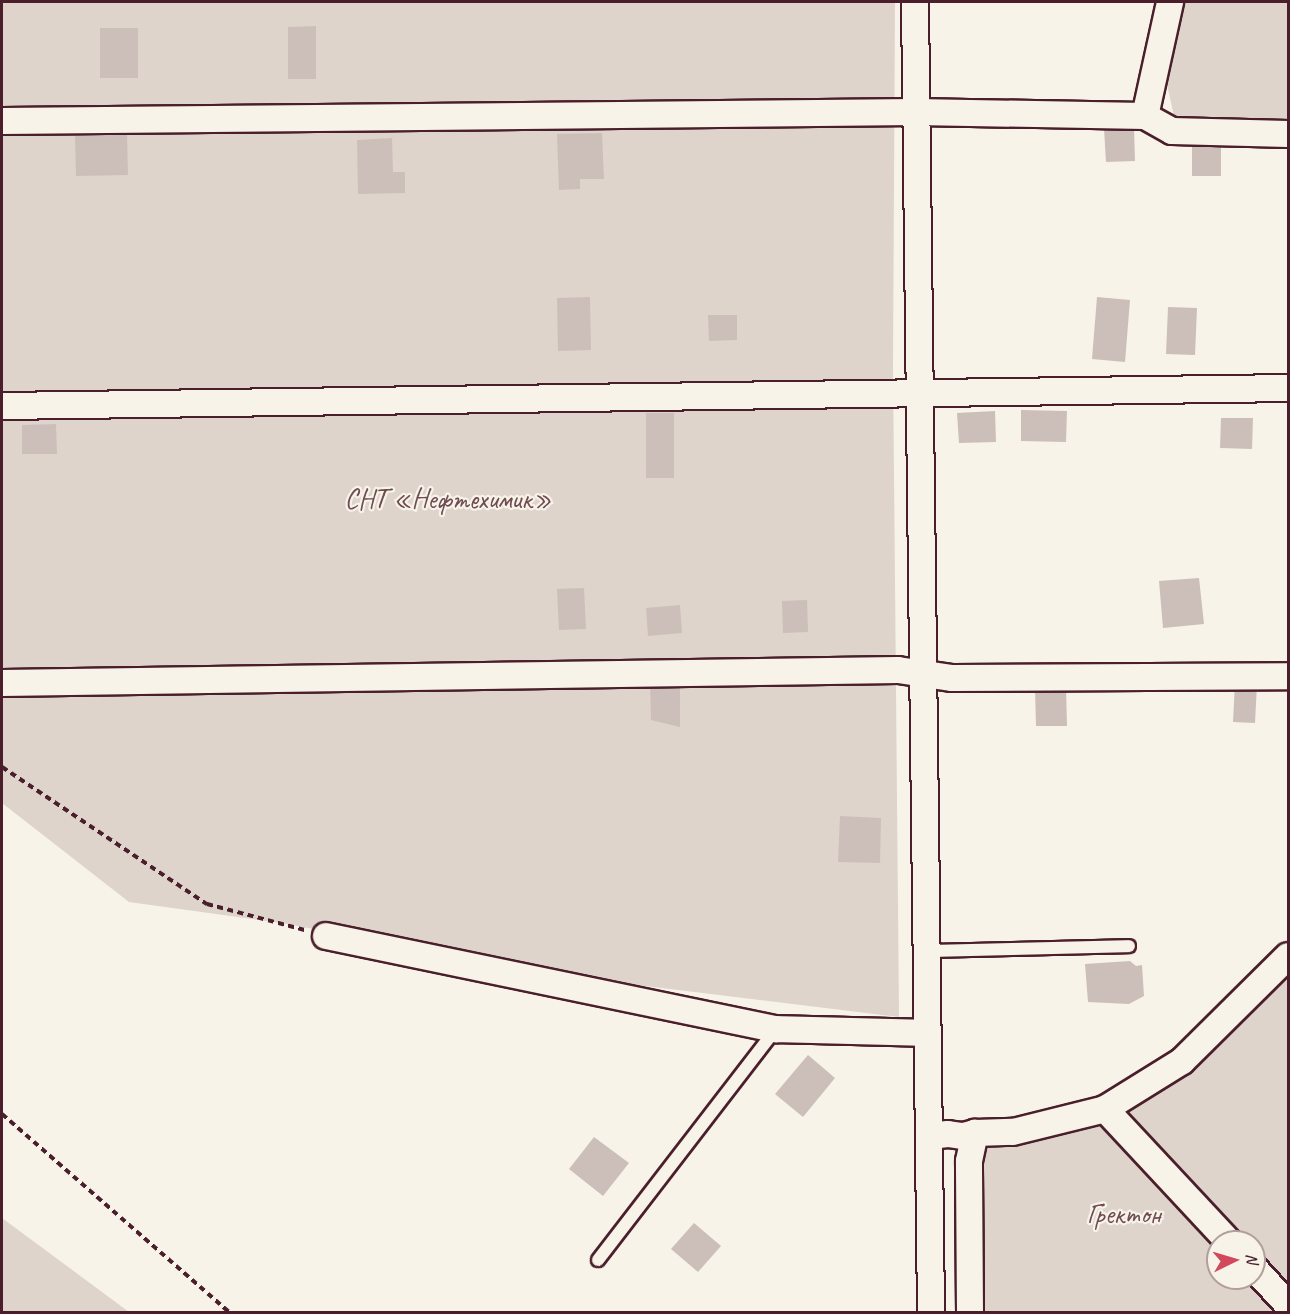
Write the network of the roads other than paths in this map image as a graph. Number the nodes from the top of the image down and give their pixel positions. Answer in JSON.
{"nodes":[{"id":1,"x":915,"y":2,"type":"edge"},
{"id":2,"x":1170,"y":2,"type":"edge"},
{"id":3,"x":916,"y":112,"type":"junction"},
{"id":4,"x":1145,"y":116,"type":"junction"},
{"id":5,"x":2,"y":121,"type":"edge"},
{"id":6,"x":1288,"y":135,"type":"edge"},
{"id":7,"x":1288,"y":388,"type":"edge"},
{"id":8,"x":920,"y":393,"type":"junction"},
{"id":9,"x":2,"y":406,"type":"edge"},
{"id":10,"x":923,"y":674,"type":"junction"},
{"id":11,"x":1288,"y":676,"type":"edge"},
{"id":12,"x":2,"y":683,"type":"edge"},
{"id":13,"x":326,"y":936,"type":"road end"},
{"id":14,"x":1129,"y":946,"type":"dead end"},
{"id":15,"x":926,"y":951,"type":"junction"},
{"id":16,"x":1288,"y":956,"type":"edge"},
{"id":17,"x":776,"y":1029,"type":"junction"},
{"id":18,"x":927,"y":1033,"type":"junction"},
{"id":19,"x":1105,"y":1109,"type":"junction"},
{"id":20,"x":975,"y":1132,"type":"junction"},
{"id":21,"x":929,"y":1136,"type":"junction"},
{"id":22,"x":1218,"y":1230,"type":"edge"},
{"id":23,"x":598,"y":1260,"type":"dead end"},
{"id":24,"x":1266,"y":1281,"type":"edge"},
{"id":25,"x":1288,"y":1305,"type":"edge"},
{"id":26,"x":931,"y":1312,"type":"edge"},
{"id":27,"x":970,"y":1312,"type":"edge"}],
"edges":[{"from":1,"to":3,"type":"street"},
{"from":2,"to":4,"type":"street"},
{"from":3,"to":4,"type":"street"},
{"from":3,"to":5,"type":"street"},
{"from":3,"to":8,"type":"street"},
{"from":4,"to":6,"type":"street"},
{"from":7,"to":8,"type":"street"},
{"from":8,"to":9,"type":"street"},
{"from":8,"to":10,"type":"street"},
{"from":10,"to":11,"type":"street"},
{"from":10,"to":12,"type":"street"},
{"from":10,"to":15,"type":"street"},
{"from":13,"to":17,"type":"street"},
{"from":14,"to":15,"type":"lane"},
{"from":15,"to":18,"type":"street"},
{"from":16,"to":19,"type":"street"},
{"from":17,"to":18,"type":"street"},
{"from":17,"to":23,"type":"lane"},
{"from":18,"to":21,"type":"street"},
{"from":19,"to":20,"type":"street"},
{"from":19,"to":22,"type":"street"},
{"from":20,"to":21,"type":"street"},
{"from":20,"to":27,"type":"street"},
{"from":21,"to":26,"type":"street"},
{"from":24,"to":25,"type":"street"}]}
